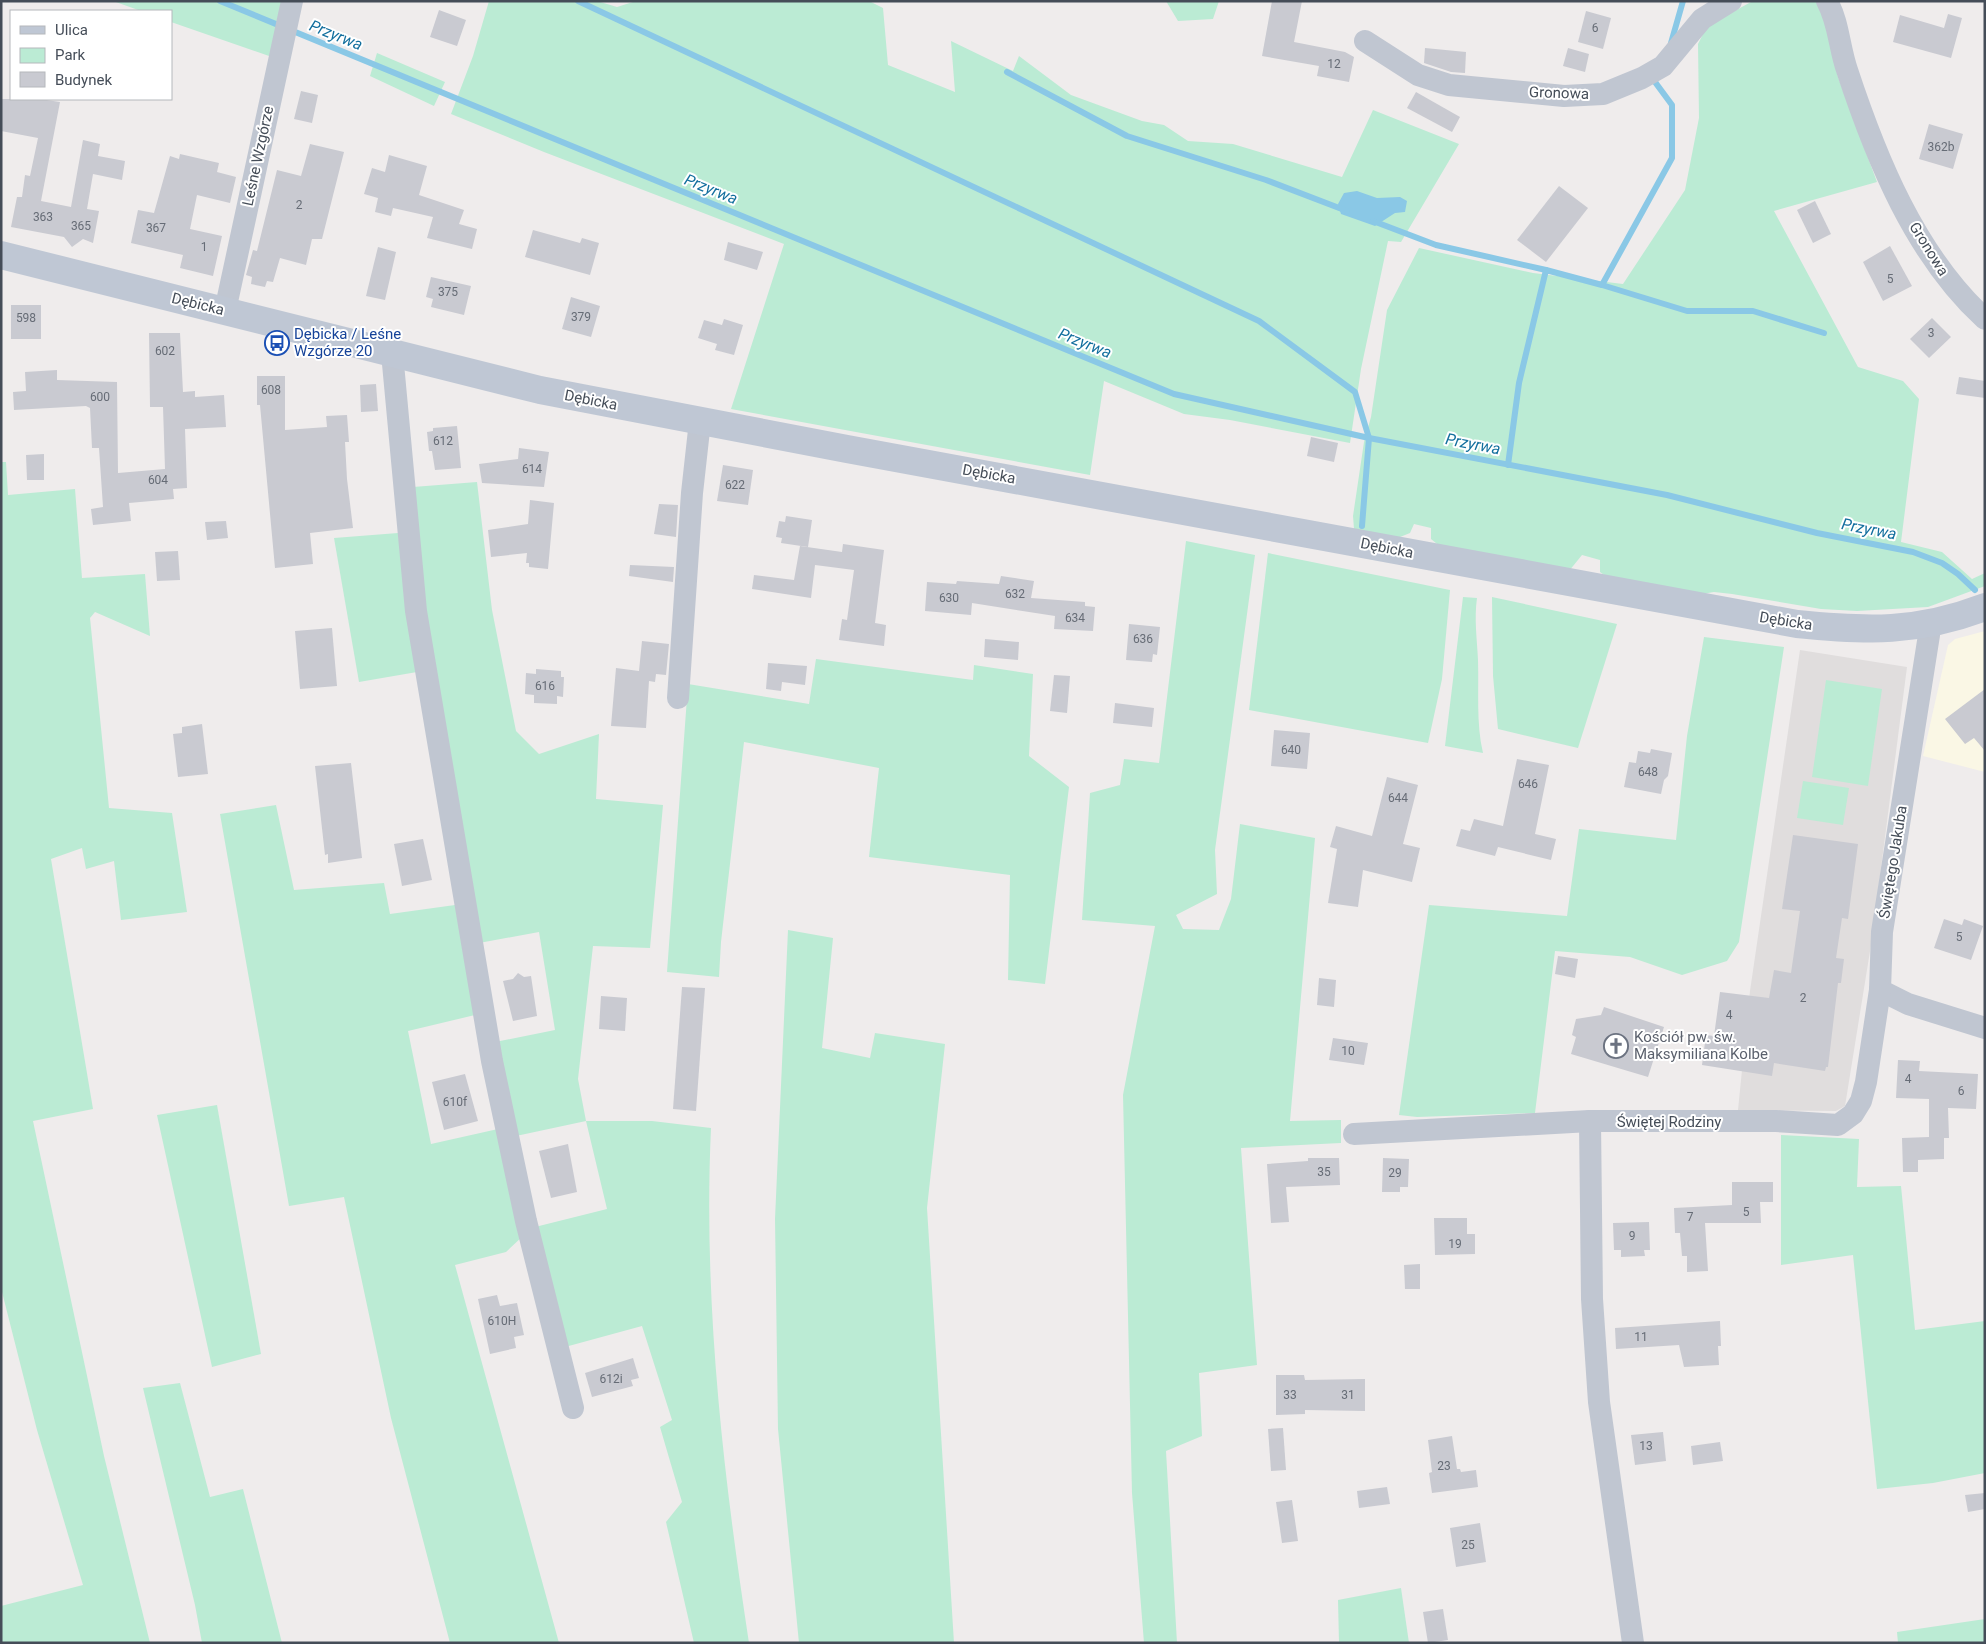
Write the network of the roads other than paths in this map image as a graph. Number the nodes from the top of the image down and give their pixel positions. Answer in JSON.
{"nodes":[{"id":1,"x":1731,"y":1,"type":"edge"},
{"id":2,"x":1827,"y":1,"type":"edge"},
{"id":3,"x":290,"y":10,"type":"edge"},
{"id":4,"x":1365,"y":41,"type":"dead end"},
{"id":5,"x":1,"y":255,"type":"edge"},
{"id":6,"x":224,"y":311,"type":"junction"},
{"id":7,"x":1985,"y":319,"type":"edge"},
{"id":8,"x":392,"y":353,"type":"junction"},
{"id":9,"x":700,"y":421,"type":"junction"},
{"id":10,"x":1985,"y":607,"type":"edge"},
{"id":11,"x":1925,"y":625,"type":"junction"},
{"id":12,"x":678,"y":698,"type":"dead end"},
{"id":13,"x":1880,"y":990,"type":"junction"},
{"id":14,"x":1985,"y":1028,"type":"edge"},
{"id":15,"x":1590,"y":1121,"type":"junction"},
{"id":16,"x":1354,"y":1134,"type":"dead end"},
{"id":17,"x":573,"y":1408,"type":"dead end"},
{"id":18,"x":1633,"y":1643,"type":"edge"}],
"edges":[{"from":1,"to":4,"type":"street","name":"Gronowa"},
{"from":2,"to":7,"type":"street","name":"Gronowa"},
{"from":3,"to":6,"type":"street","name":"Leśne Wzgórze"},
{"from":5,"to":6,"type":"street","name":"Dębicka"},
{"from":6,"to":8,"type":"street","name":"Dębicka"},
{"from":8,"to":9,"type":"street","name":"Dębicka"},
{"from":8,"to":17,"type":"street"},
{"from":9,"to":11,"type":"street","name":"Dębicka"},
{"from":9,"to":12,"type":"street"},
{"from":10,"to":11,"type":"street","name":"Dębicka"},
{"from":11,"to":13,"type":"street","name":"Świętego Jakuba"},
{"from":13,"to":14,"type":"street"},
{"from":13,"to":15,"type":"street","name":"Świętej Rodziny"},
{"from":15,"to":16,"type":"street","name":"Świętej Rodziny"},
{"from":15,"to":18,"type":"street"}]}
